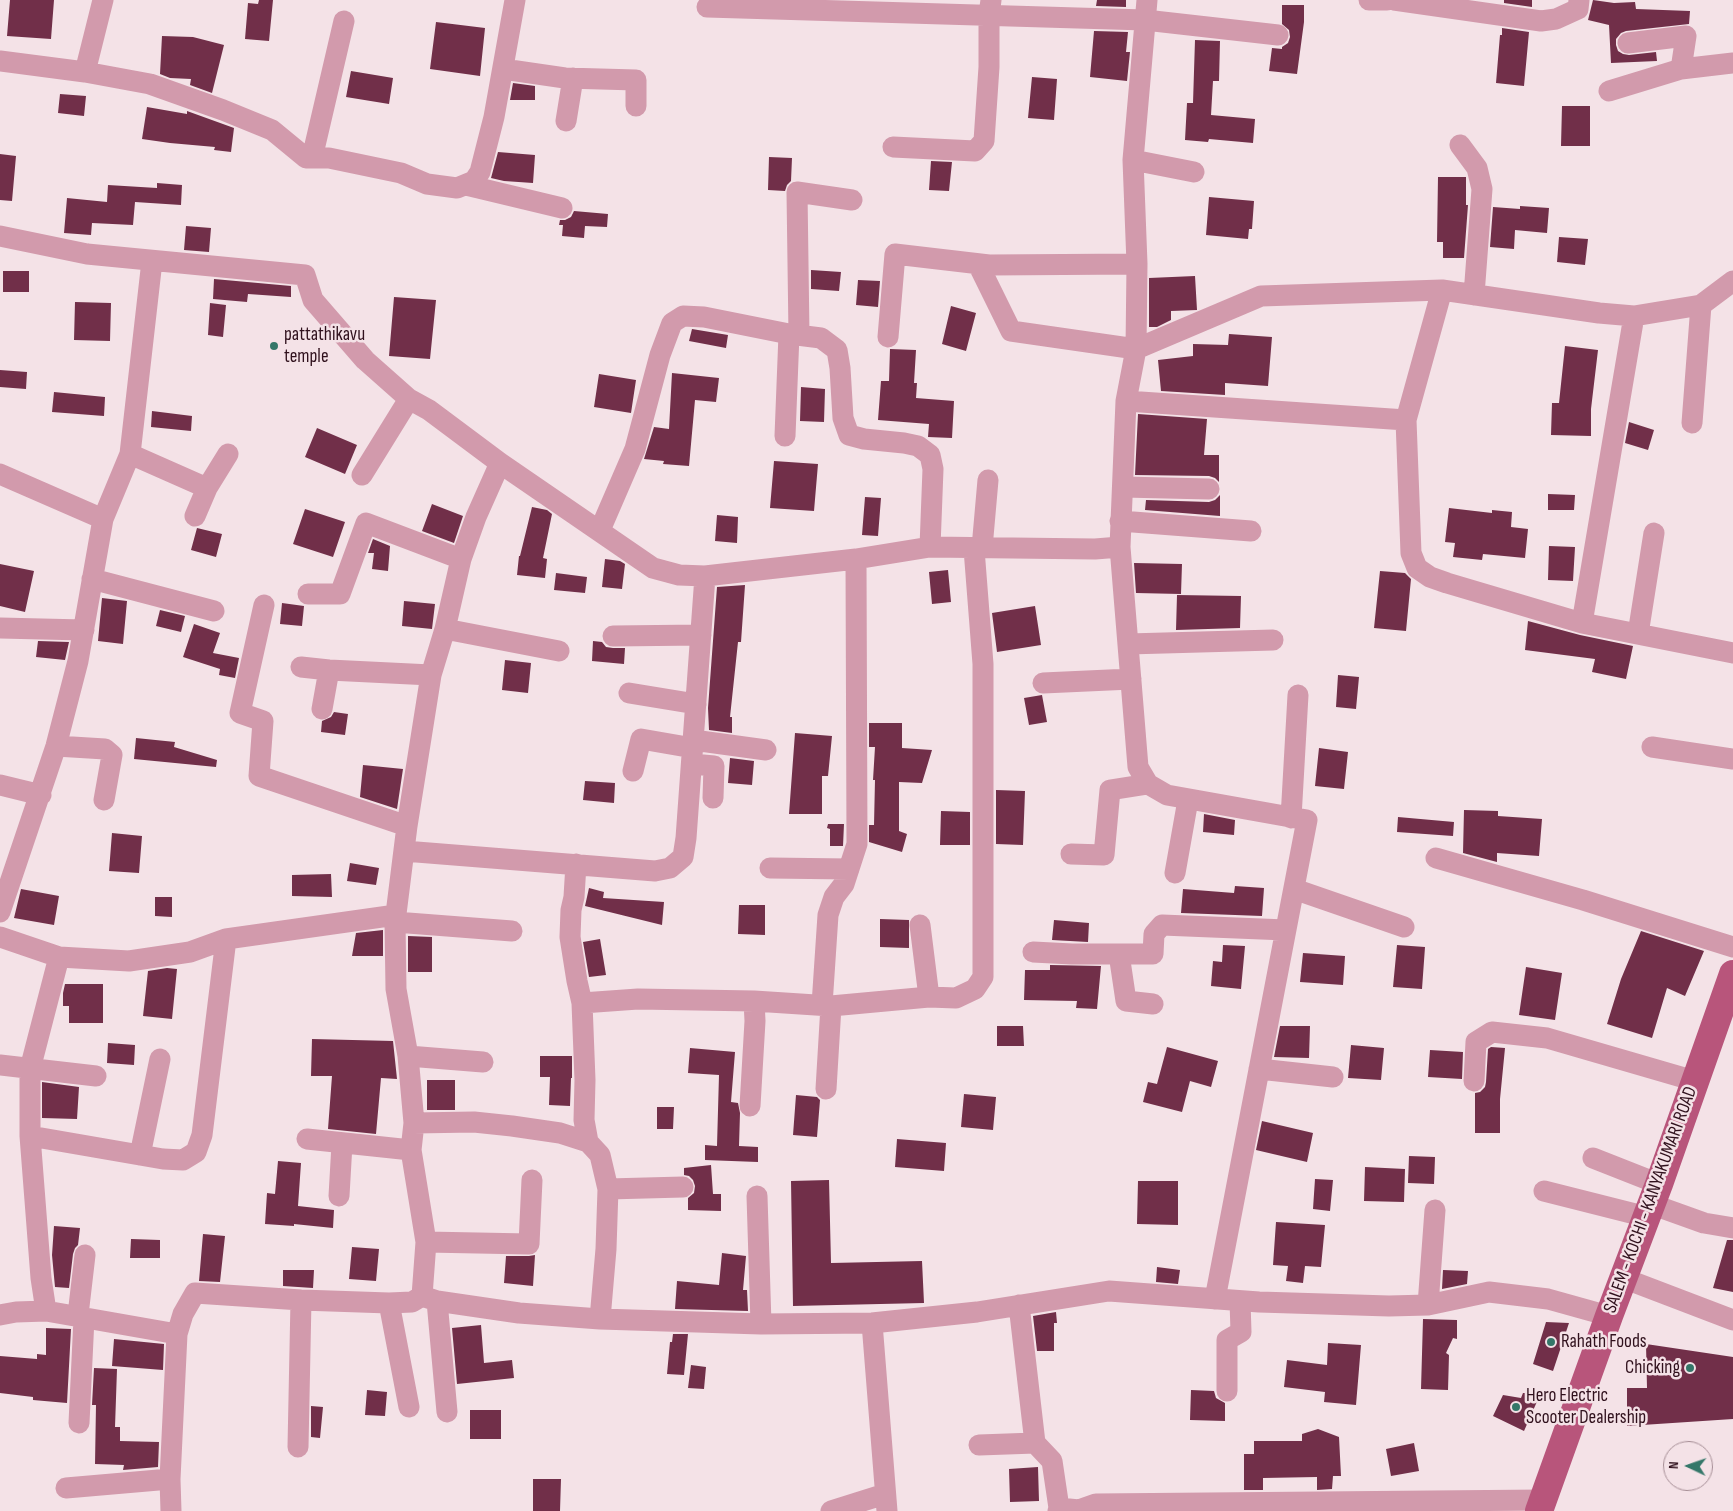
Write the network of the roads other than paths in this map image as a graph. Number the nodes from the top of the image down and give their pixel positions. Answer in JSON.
{"nodes":[{"id":1,"x":102,"y":0,"type":"edge"},
{"id":2,"x":515,"y":0,"type":"edge"},
{"id":3,"x":1369,"y":0,"type":"edge"},
{"id":4,"x":1387,"y":0,"type":"edge"},
{"id":5,"x":1394,"y":0,"type":"edge"},
{"id":6,"x":1579,"y":0,"type":"edge"},
{"id":7,"x":707,"y":7,"type":"dead end"},
{"id":8,"x":990,"y":8,"type":"edge"},
{"id":9,"x":1146,"y":10,"type":"edge"},
{"id":10,"x":344,"y":21,"type":"dead end"},
{"id":11,"x":1278,"y":35,"type":"dead end"},
{"id":12,"x":1628,"y":43,"type":"dead end"},
{"id":13,"x":0,"y":61,"type":"edge"},
{"id":14,"x":1733,"y":64,"type":"edge"},
{"id":15,"x":503,"y":69,"type":"junction"},
{"id":16,"x":1681,"y":69,"type":"junction"},
{"id":17,"x":86,"y":72,"type":"junction"},
{"id":18,"x":573,"y":78,"type":"junction"},
{"id":19,"x":1609,"y":91,"type":"dead end"},
{"id":20,"x":636,"y":106,"type":"dead end"},
{"id":21,"x":566,"y":121,"type":"dead end"},
{"id":22,"x":1460,"y":144,"type":"dead end"},
{"id":23,"x":893,"y":147,"type":"dead end"},
{"id":24,"x":312,"y":158,"type":"junction"},
{"id":25,"x":1133,"y":160,"type":"junction"},
{"id":26,"x":1194,"y":172,"type":"dead end"},
{"id":27,"x":466,"y":185,"type":"junction"},
{"id":28,"x":852,"y":200,"type":"dead end"},
{"id":29,"x":562,"y":208,"type":"dead end"},
{"id":30,"x":0,"y":236,"type":"edge"},
{"id":31,"x":152,"y":261,"type":"junction"},
{"id":32,"x":978,"y":264,"type":"junction"},
{"id":33,"x":1137,"y":264,"type":"junction"},
{"id":34,"x":1733,"y":281,"type":"edge"},
{"id":35,"x":1442,"y":290,"type":"junction"},
{"id":36,"x":1474,"y":295,"type":"junction"},
{"id":37,"x":1700,"y":305,"type":"junction"},
{"id":38,"x":1634,"y":316,"type":"junction"},
{"id":39,"x":794,"y":335,"type":"junction"},
{"id":40,"x":888,"y":337,"type":"dead end"},
{"id":41,"x":1136,"y":349,"type":"junction"},
{"id":42,"x":409,"y":399,"type":"junction"},
{"id":43,"x":1126,"y":401,"type":"junction"},
{"id":44,"x":1406,"y":420,"type":"junction"},
{"id":45,"x":1692,"y":423,"type":"dead end"},
{"id":46,"x":785,"y":436,"type":"dead end"},
{"id":47,"x":130,"y":454,"type":"junction"},
{"id":48,"x":228,"y":454,"type":"dead end"},
{"id":49,"x":500,"y":463,"type":"junction"},
{"id":50,"x":0,"y":474,"type":"edge"},
{"id":51,"x":362,"y":475,"type":"dead end"},
{"id":52,"x":988,"y":480,"type":"dead end"},
{"id":53,"x":1123,"y":486,"type":"junction"},
{"id":54,"x":207,"y":488,"type":"junction"},
{"id":55,"x":1209,"y":489,"type":"dead end"},
{"id":56,"x":195,"y":516,"type":"dead end"},
{"id":57,"x":103,"y":519,"type":"junction"},
{"id":58,"x":1120,"y":521,"type":"junction"},
{"id":59,"x":600,"y":530,"type":"junction"},
{"id":60,"x":1251,"y":531,"type":"dead end"},
{"id":61,"x":1654,"y":533,"type":"dead end"},
{"id":62,"x":930,"y":547,"type":"junction"},
{"id":63,"x":1120,"y":547,"type":"junction"},
{"id":64,"x":978,"y":548,"type":"junction"},
{"id":65,"x":461,"y":559,"type":"junction"},
{"id":66,"x":856,"y":559,"type":"junction"},
{"id":67,"x":705,"y":576,"type":"junction"},
{"id":68,"x":92,"y":579,"type":"junction"},
{"id":69,"x":308,"y":594,"type":"dead end"},
{"id":70,"x":264,"y":605,"type":"dead end"},
{"id":71,"x":214,"y":611,"type":"dead end"},
{"id":72,"x":1582,"y":623,"type":"junction"},
{"id":73,"x":0,"y":628,"type":"edge"},
{"id":74,"x":445,"y":629,"type":"junction"},
{"id":75,"x":84,"y":630,"type":"junction"},
{"id":76,"x":1638,"y":634,"type":"junction"},
{"id":77,"x":701,"y":635,"type":"junction"},
{"id":78,"x":613,"y":636,"type":"dead end"},
{"id":79,"x":1273,"y":640,"type":"dead end"},
{"id":80,"x":1128,"y":644,"type":"junction"},
{"id":81,"x":559,"y":651,"type":"dead end"},
{"id":82,"x":1733,"y":653,"type":"edge"},
{"id":83,"x":301,"y":667,"type":"dead end"},
{"id":84,"x":329,"y":670,"type":"junction"},
{"id":85,"x":431,"y":675,"type":"junction"},
{"id":86,"x":1131,"y":679,"type":"junction"},
{"id":87,"x":1043,"y":683,"type":"dead end"},
{"id":88,"x":629,"y":693,"type":"dead end"},
{"id":89,"x":1298,"y":695,"type":"dead end"},
{"id":90,"x":696,"y":704,"type":"junction"},
{"id":91,"x":322,"y":709,"type":"dead end"},
{"id":92,"x":56,"y":746,"type":"junction"},
{"id":93,"x":1652,"y":747,"type":"dead end"},
{"id":94,"x":766,"y":750,"type":"dead end"},
{"id":95,"x":693,"y":751,"type":"junction"},
{"id":96,"x":1733,"y":759,"type":"edge"},
{"id":97,"x":633,"y":771,"type":"dead end"},
{"id":98,"x":1148,"y":784,"type":"junction"},
{"id":99,"x":0,"y":785,"type":"edge"},
{"id":100,"x":41,"y":796,"type":"junction"},
{"id":101,"x":713,"y":798,"type":"dead end"},
{"id":102,"x":104,"y":800,"type":"dead end"},
{"id":103,"x":1188,"y":800,"type":"junction"},
{"id":104,"x":1291,"y":818,"type":"junction"},
{"id":105,"x":407,"y":826,"type":"junction"},
{"id":106,"x":404,"y":851,"type":"junction"},
{"id":107,"x":1071,"y":854,"type":"dead end"},
{"id":108,"x":1436,"y":858,"type":"dead end"},
{"id":109,"x":576,"y":864,"type":"junction"},
{"id":110,"x":770,"y":868,"type":"dead end"},
{"id":111,"x":849,"y":869,"type":"junction"},
{"id":112,"x":1175,"y":874,"type":"dead end"},
{"id":113,"x":1294,"y":889,"type":"junction"},
{"id":114,"x":0,"y":912,"type":"edge"},
{"id":115,"x":396,"y":918,"type":"junction"},
{"id":116,"x":920,"y":925,"type":"dead end"},
{"id":117,"x":1404,"y":927,"type":"dead end"},
{"id":118,"x":1286,"y":930,"type":"junction"},
{"id":119,"x":512,"y":931,"type":"dead end"},
{"id":120,"x":0,"y":937,"type":"edge"},
{"id":121,"x":226,"y":939,"type":"junction"},
{"id":122,"x":1733,"y":946,"type":"edge"},
{"id":123,"x":1033,"y":952,"type":"dead end"},
{"id":124,"x":1119,"y":954,"type":"junction"},
{"id":125,"x":59,"y":956,"type":"junction"},
{"id":126,"x":1733,"y":974,"type":"edge"},
{"id":127,"x":929,"y":997,"type":"junction"},
{"id":128,"x":754,"y":1000,"type":"junction"},
{"id":129,"x":582,"y":1003,"type":"junction"},
{"id":130,"x":1153,"y":1004,"type":"dead end"},
{"id":131,"x":826,"y":1006,"type":"junction"},
{"id":132,"x":408,"y":1056,"type":"junction"},
{"id":133,"x":160,"y":1059,"type":"dead end"},
{"id":134,"x":482,"y":1062,"type":"dead end"},
{"id":135,"x":0,"y":1065,"type":"edge"},
{"id":136,"x":30,"y":1069,"type":"junction"},
{"id":137,"x":1259,"y":1069,"type":"junction"},
{"id":138,"x":96,"y":1076,"type":"dead end"},
{"id":139,"x":1333,"y":1077,"type":"dead end"},
{"id":140,"x":1474,"y":1081,"type":"dead end"},
{"id":141,"x":1694,"y":1081,"type":"junction"},
{"id":142,"x":826,"y":1089,"type":"dead end"},
{"id":143,"x":750,"y":1106,"type":"dead end"},
{"id":144,"x":414,"y":1123,"type":"junction"},
{"id":145,"x":30,"y":1136,"type":"junction"},
{"id":146,"x":307,"y":1139,"type":"dead end"},
{"id":147,"x":588,"y":1142,"type":"junction"},
{"id":148,"x":342,"y":1144,"type":"junction"},
{"id":149,"x":411,"y":1150,"type":"junction"},
{"id":150,"x":140,"y":1155,"type":"junction"},
{"id":151,"x":1594,"y":1158,"type":"dead end"},
{"id":152,"x":532,"y":1180,"type":"dead end"},
{"id":153,"x":683,"y":1187,"type":"dead end"},
{"id":154,"x":608,"y":1190,"type":"junction"},
{"id":155,"x":1544,"y":1191,"type":"dead end"},
{"id":156,"x":338,"y":1196,"type":"dead end"},
{"id":157,"x":757,"y":1196,"type":"dead end"},
{"id":158,"x":1653,"y":1202,"type":"junction"},
{"id":159,"x":1435,"y":1210,"type":"dead end"},
{"id":160,"x":1733,"y":1228,"type":"edge"},
{"id":161,"x":426,"y":1242,"type":"junction"},
{"id":162,"x":86,"y":1255,"type":"dead end"},
{"id":163,"x":1623,"y":1278,"type":"junction"},
{"id":164,"x":430,"y":1299,"type":"junction"},
{"id":165,"x":1215,"y":1299,"type":"junction"},
{"id":166,"x":301,"y":1300,"type":"junction"},
{"id":167,"x":1240,"y":1301,"type":"junction"},
{"id":168,"x":389,"y":1303,"type":"junction"},
{"id":169,"x":1020,"y":1305,"type":"junction"},
{"id":170,"x":1428,"y":1305,"type":"junction"},
{"id":171,"x":46,"y":1311,"type":"junction"},
{"id":172,"x":0,"y":1315,"type":"edge"},
{"id":173,"x":1609,"y":1316,"type":"junction"},
{"id":174,"x":81,"y":1317,"type":"junction"},
{"id":175,"x":600,"y":1319,"type":"junction"},
{"id":176,"x":1733,"y":1320,"type":"edge"},
{"id":177,"x":872,"y":1323,"type":"junction"},
{"id":178,"x":761,"y":1324,"type":"junction"},
{"id":179,"x":177,"y":1334,"type":"junction"},
{"id":180,"x":1227,"y":1391,"type":"dead end"},
{"id":181,"x":409,"y":1407,"type":"dead end"},
{"id":182,"x":447,"y":1412,"type":"dead end"},
{"id":183,"x":79,"y":1423,"type":"dead end"},
{"id":184,"x":1035,"y":1443,"type":"junction"},
{"id":185,"x":980,"y":1445,"type":"dead end"},
{"id":186,"x":298,"y":1447,"type":"dead end"},
{"id":187,"x":170,"y":1479,"type":"junction"},
{"id":188,"x":66,"y":1488,"type":"dead end"},
{"id":189,"x":886,"y":1502,"type":"edge"},
{"id":190,"x":1541,"y":1506,"type":"edge"},
{"id":191,"x":1058,"y":1509,"type":"edge"},
{"id":192,"x":171,"y":1511,"type":"edge"},
{"id":193,"x":831,"y":1511,"type":"edge"}],
"edges":[{"from":1,"to":17,"type":"street"},
{"from":2,"to":15,"type":"street"},
{"from":3,"to":4,"type":"street"},
{"from":5,"to":6,"type":"street"},
{"from":7,"to":8,"type":"street"},
{"from":8,"to":9,"type":"street"},
{"from":8,"to":23,"type":"street"},
{"from":9,"to":11,"type":"street"},
{"from":9,"to":25,"type":"street"},
{"from":10,"to":24,"type":"street"},
{"from":12,"to":16,"type":"street"},
{"from":13,"to":17,"type":"street"},
{"from":14,"to":16,"type":"street"},
{"from":15,"to":18,"type":"street"},
{"from":15,"to":27,"type":"street"},
{"from":16,"to":19,"type":"street"},
{"from":17,"to":24,"type":"street"},
{"from":18,"to":20,"type":"street"},
{"from":18,"to":21,"type":"street"},
{"from":22,"to":36,"type":"street"},
{"from":24,"to":27,"type":"street"},
{"from":25,"to":26,"type":"street"},
{"from":25,"to":33,"type":"street"},
{"from":27,"to":29,"type":"street"},
{"from":28,"to":39,"type":"street"},
{"from":30,"to":31,"type":"street"},
{"from":31,"to":42,"type":"street"},
{"from":31,"to":47,"type":"street"},
{"from":32,"to":33,"type":"street"},
{"from":32,"to":40,"type":"street"},
{"from":32,"to":41,"type":"street"},
{"from":33,"to":41,"type":"street"},
{"from":34,"to":37,"type":"street"},
{"from":35,"to":36,"type":"street"},
{"from":35,"to":41,"type":"street"},
{"from":35,"to":44,"type":"street"},
{"from":36,"to":38,"type":"street"},
{"from":37,"to":38,"type":"street"},
{"from":37,"to":45,"type":"street"},
{"from":38,"to":72,"type":"street"},
{"from":39,"to":46,"type":"street"},
{"from":39,"to":59,"type":"street"},
{"from":39,"to":62,"type":"street"},
{"from":41,"to":43,"type":"street"},
{"from":42,"to":49,"type":"street"},
{"from":42,"to":51,"type":"street"},
{"from":43,"to":44,"type":"street"},
{"from":43,"to":53,"type":"street"},
{"from":44,"to":72,"type":"street"},
{"from":47,"to":54,"type":"street"},
{"from":47,"to":57,"type":"street"},
{"from":48,"to":54,"type":"street"},
{"from":49,"to":59,"type":"street"},
{"from":49,"to":65,"type":"street"},
{"from":50,"to":57,"type":"street"},
{"from":52,"to":64,"type":"street"},
{"from":53,"to":55,"type":"street"},
{"from":53,"to":58,"type":"street"},
{"from":54,"to":56,"type":"street"},
{"from":57,"to":68,"type":"street"},
{"from":58,"to":60,"type":"street"},
{"from":58,"to":63,"type":"street"},
{"from":59,"to":67,"type":"street"},
{"from":61,"to":76,"type":"street"},
{"from":62,"to":64,"type":"street"},
{"from":62,"to":66,"type":"street"},
{"from":63,"to":64,"type":"street"},
{"from":63,"to":80,"type":"street"},
{"from":64,"to":127,"type":"street"},
{"from":65,"to":69,"type":"street"},
{"from":65,"to":74,"type":"street"},
{"from":66,"to":67,"type":"street"},
{"from":66,"to":111,"type":"street"},
{"from":67,"to":77,"type":"street"},
{"from":68,"to":71,"type":"street"},
{"from":68,"to":75,"type":"street"},
{"from":70,"to":105,"type":"street"},
{"from":72,"to":76,"type":"street"},
{"from":73,"to":75,"type":"street"},
{"from":74,"to":81,"type":"street"},
{"from":74,"to":85,"type":"street"},
{"from":75,"to":92,"type":"street"},
{"from":76,"to":82,"type":"street"},
{"from":77,"to":78,"type":"street"},
{"from":77,"to":90,"type":"street"},
{"from":79,"to":80,"type":"street"},
{"from":80,"to":86,"type":"street"},
{"from":83,"to":84,"type":"street"},
{"from":84,"to":85,"type":"street"},
{"from":84,"to":91,"type":"street"},
{"from":85,"to":105,"type":"street"},
{"from":86,"to":87,"type":"street"},
{"from":86,"to":98,"type":"street"},
{"from":88,"to":90,"type":"street"},
{"from":89,"to":104,"type":"street"},
{"from":90,"to":95,"type":"street"},
{"from":92,"to":100,"type":"street"},
{"from":92,"to":102,"type":"street"},
{"from":93,"to":96,"type":"street"},
{"from":94,"to":95,"type":"street"},
{"from":95,"to":97,"type":"street"},
{"from":95,"to":101,"type":"street"},
{"from":95,"to":109,"type":"street"},
{"from":98,"to":103,"type":"street"},
{"from":98,"to":107,"type":"street"},
{"from":99,"to":100,"type":"street"},
{"from":100,"to":114,"type":"street"},
{"from":103,"to":104,"type":"street"},
{"from":103,"to":112,"type":"street"},
{"from":104,"to":113,"type":"street"},
{"from":105,"to":106,"type":"street"},
{"from":106,"to":109,"type":"street"},
{"from":106,"to":115,"type":"street"},
{"from":108,"to":122,"type":"street"},
{"from":109,"to":129,"type":"street"},
{"from":110,"to":111,"type":"street"},
{"from":111,"to":131,"type":"street"},
{"from":113,"to":117,"type":"street"},
{"from":113,"to":118,"type":"street"},
{"from":115,"to":119,"type":"street"},
{"from":115,"to":121,"type":"street"},
{"from":115,"to":132,"type":"street"},
{"from":116,"to":127,"type":"street"},
{"from":118,"to":124,"type":"street"},
{"from":118,"to":137,"type":"street"},
{"from":120,"to":125,"type":"street"},
{"from":121,"to":125,"type":"street"},
{"from":121,"to":150,"type":"street"},
{"from":123,"to":124,"type":"street"},
{"from":124,"to":130,"type":"street"},
{"from":125,"to":136,"type":"street"},
{"from":126,"to":141,"type":"main road","name":"SALEM - KOCHI - KANYAKUMARI ROAD"},
{"from":127,"to":131,"type":"street"},
{"from":128,"to":129,"type":"street"},
{"from":128,"to":131,"type":"street"},
{"from":128,"to":143,"type":"street"},
{"from":129,"to":147,"type":"street"},
{"from":131,"to":142,"type":"street"},
{"from":132,"to":134,"type":"street"},
{"from":132,"to":144,"type":"street"},
{"from":133,"to":150,"type":"street"},
{"from":135,"to":136,"type":"street"},
{"from":136,"to":138,"type":"street"},
{"from":136,"to":145,"type":"street"},
{"from":137,"to":139,"type":"street"},
{"from":137,"to":165,"type":"street"},
{"from":140,"to":141,"type":"street"},
{"from":141,"to":158,"type":"main road","name":"SALEM - KOCHI - KANYAKUMARI ROAD"},
{"from":144,"to":147,"type":"street"},
{"from":144,"to":149,"type":"street"},
{"from":145,"to":150,"type":"street"},
{"from":145,"to":171,"type":"street"},
{"from":146,"to":148,"type":"street"},
{"from":147,"to":154,"type":"street"},
{"from":148,"to":149,"type":"street"},
{"from":148,"to":156,"type":"street"},
{"from":149,"to":161,"type":"street"},
{"from":151,"to":158,"type":"street"},
{"from":152,"to":161,"type":"street"},
{"from":153,"to":154,"type":"street"},
{"from":154,"to":175,"type":"street"},
{"from":155,"to":158,"type":"street"},
{"from":157,"to":178,"type":"street"},
{"from":158,"to":160,"type":"street"},
{"from":158,"to":163,"type":"main road","name":"SALEM - KOCHI - KANYAKUMARI ROAD"},
{"from":159,"to":170,"type":"street"},
{"from":161,"to":164,"type":"street"},
{"from":162,"to":174,"type":"street"},
{"from":163,"to":173,"type":"main road","name":"SALEM - KOCHI - KANYAKUMARI ROAD"},
{"from":163,"to":176,"type":"street"},
{"from":164,"to":168,"type":"street"},
{"from":164,"to":175,"type":"street"},
{"from":164,"to":182,"type":"street"},
{"from":165,"to":167,"type":"street"},
{"from":165,"to":169,"type":"street"},
{"from":166,"to":168,"type":"street"},
{"from":166,"to":179,"type":"street"},
{"from":166,"to":186,"type":"street"},
{"from":167,"to":170,"type":"street"},
{"from":167,"to":180,"type":"street"},
{"from":168,"to":181,"type":"street"},
{"from":169,"to":177,"type":"street"},
{"from":169,"to":184,"type":"street"},
{"from":170,"to":173,"type":"street"},
{"from":171,"to":172,"type":"street"},
{"from":171,"to":174,"type":"street"},
{"from":173,"to":190,"type":"main road","name":"SALEM - KOCHI - KANYAKUMARI ROAD"},
{"from":174,"to":179,"type":"street"},
{"from":174,"to":183,"type":"street"},
{"from":175,"to":178,"type":"street"},
{"from":177,"to":178,"type":"street"},
{"from":177,"to":189,"type":"street"},
{"from":179,"to":187,"type":"street"},
{"from":184,"to":185,"type":"street"},
{"from":184,"to":191,"type":"street"},
{"from":187,"to":188,"type":"street"},
{"from":187,"to":192,"type":"street"},
{"from":189,"to":193,"type":"street"},
{"from":190,"to":191,"type":"street"}]}
